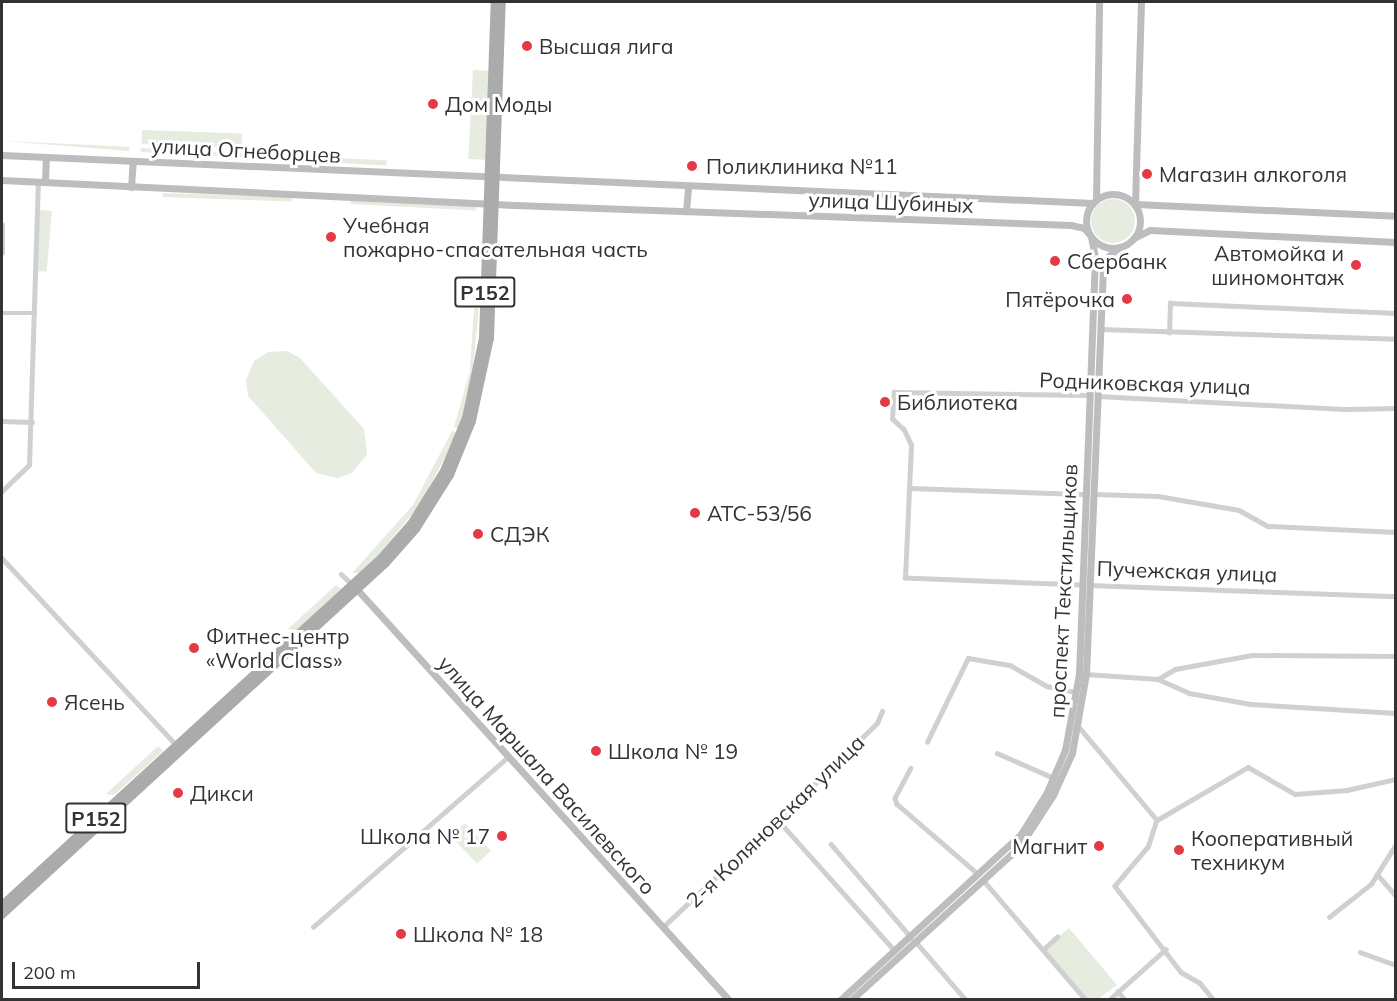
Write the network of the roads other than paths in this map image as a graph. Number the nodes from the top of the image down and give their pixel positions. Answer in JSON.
{"nodes":[{"id":1,"x":495,"y":2,"type":"edge"},
{"id":2,"x":502,"y":2,"type":"edge"},
{"id":3,"x":1100,"y":2,"type":"edge"},
{"id":4,"x":1141,"y":2,"type":"edge"},
{"id":5,"x":2,"y":155,"type":"edge"},
{"id":6,"x":46,"y":157,"type":"junction"},
{"id":7,"x":133,"y":161,"type":"junction"},
{"id":8,"x":493,"y":178,"type":"junction"},
{"id":9,"x":2,"y":180,"type":"edge"},
{"id":10,"x":42,"y":182,"type":"junction"},
{"id":11,"x":688,"y":186,"type":"junction"},
{"id":12,"x":131,"y":187,"type":"junction"},
{"id":13,"x":1094,"y":202,"type":"junction"},
{"id":14,"x":492,"y":204,"type":"junction"},
{"id":15,"x":1135,"y":204,"type":"junction"},
{"id":16,"x":686,"y":211,"type":"junction"},
{"id":17,"x":1395,"y":216,"type":"edge"},
{"id":18,"x":2,"y":225,"type":"edge"},
{"id":19,"x":1090,"y":236,"type":"junction"},
{"id":20,"x":1134,"y":238,"type":"junction"},
{"id":21,"x":1395,"y":242,"type":"edge"},
{"id":22,"x":1119,"y":247,"type":"junction"},
{"id":23,"x":2,"y":253,"type":"edge"},
{"id":24,"x":1395,"y":312,"type":"edge"},
{"id":25,"x":2,"y":313,"type":"edge"},
{"id":26,"x":35,"y":313,"type":"junction"},
{"id":27,"x":1100,"y":329,"type":"junction"},
{"id":28,"x":1169,"y":333,"type":"junction"},
{"id":29,"x":1395,"y":339,"type":"edge"},
{"id":30,"x":1093,"y":396,"type":"junction"},
{"id":31,"x":1395,"y":408,"type":"edge"},
{"id":32,"x":2,"y":421,"type":"edge"},
{"id":33,"x":32,"y":422,"type":"junction"},
{"id":34,"x":910,"y":488,"type":"junction"},
{"id":35,"x":2,"y":491,"type":"edge"},
{"id":36,"x":1089,"y":494,"type":"junction"},
{"id":37,"x":1395,"y":532,"type":"edge"},
{"id":38,"x":2,"y":558,"type":"edge"},
{"id":39,"x":341,"y":574,"type":"dead end"},
{"id":40,"x":1085,"y":585,"type":"junction"},
{"id":41,"x":356,"y":588,"type":"junction"},
{"id":42,"x":1395,"y":596,"type":"edge"},
{"id":43,"x":1395,"y":656,"type":"edge"},
{"id":44,"x":1082,"y":674,"type":"junction"},
{"id":45,"x":1158,"y":679,"type":"junction"},
{"id":46,"x":1076,"y":692,"type":"junction"},
{"id":47,"x":882,"y":711,"type":"dead end"},
{"id":48,"x":1395,"y":713,"type":"edge"},
{"id":49,"x":1075,"y":726,"type":"junction"},
{"id":50,"x":927,"y":742,"type":"dead end"},
{"id":51,"x":178,"y":747,"type":"junction"},
{"id":52,"x":997,"y":753,"type":"dead end"},
{"id":53,"x":508,"y":757,"type":"junction"},
{"id":54,"x":911,"y":768,"type":"dead end"},
{"id":55,"x":1054,"y":778,"type":"junction"},
{"id":56,"x":1395,"y":779,"type":"edge"},
{"id":57,"x":778,"y":820,"type":"junction"},
{"id":58,"x":1157,"y":820,"type":"junction"},
{"id":59,"x":831,"y":844,"type":"dead end"},
{"id":60,"x":1395,"y":844,"type":"edge"},
{"id":61,"x":1377,"y":874,"type":"junction"},
{"id":62,"x":982,"y":878,"type":"junction"},
{"id":63,"x":1395,"y":896,"type":"edge"},
{"id":64,"x":2,"y":905,"type":"edge"},
{"id":65,"x":2,"y":915,"type":"edge"},
{"id":66,"x":1329,"y":917,"type":"dead end"},
{"id":67,"x":313,"y":927,"type":"dead end"},
{"id":68,"x":663,"y":927,"type":"junction"},
{"id":69,"x":1057,"y":937,"type":"dead end"},
{"id":70,"x":913,"y":940,"type":"junction"},
{"id":71,"x":1044,"y":949,"type":"junction"},
{"id":72,"x":1166,"y":949,"type":"junction"},
{"id":73,"x":895,"y":951,"type":"junction"},
{"id":74,"x":1360,"y":952,"type":"dead end"},
{"id":75,"x":1395,"y":965,"type":"edge"},
{"id":76,"x":1118,"y":991,"type":"junction"},
{"id":77,"x":729,"y":999,"type":"edge"},
{"id":78,"x":840,"y":999,"type":"edge"},
{"id":79,"x":851,"y":999,"type":"edge"},
{"id":80,"x":966,"y":999,"type":"edge"},
{"id":81,"x":1086,"y":999,"type":"edge"},
{"id":82,"x":1109,"y":999,"type":"edge"},
{"id":83,"x":1125,"y":999,"type":"edge"},
{"id":84,"x":1214,"y":999,"type":"edge"}],
"edges":[{"from":1,"to":8,"type":"main road","number":"Р152"},
{"from":2,"to":8,"type":"main road","number":"Р152"},
{"from":3,"to":13,"type":"main road"},
{"from":4,"to":15,"type":"main road"},
{"from":5,"to":6,"type":"main road","name":"улица Огнеборцев"},
{"from":6,"to":7,"type":"main road","name":"улица Огнеборцев"},
{"from":6,"to":10,"type":"main road"},
{"from":7,"to":8,"type":"main road","name":"улица Огнеборцев"},
{"from":7,"to":12,"type":"main road"},
{"from":8,"to":11,"type":"main road","name":"улица Шубиных"},
{"from":8,"to":14,"type":"main road","number":"Р152"},
{"from":9,"to":10,"type":"main road","name":"улица Огнеборцев"},
{"from":10,"to":12,"type":"main road","name":"улица Огнеборцев"},
{"from":10,"to":26,"type":"street"},
{"from":11,"to":13,"type":"main road","name":"улица Шубиных"},
{"from":11,"to":16,"type":"main road"},
{"from":12,"to":14,"type":"main road","name":"улица Огнеборцев"},
{"from":13,"to":15,"type":"main road"},
{"from":13,"to":19,"type":"main road"},
{"from":14,"to":16,"type":"main road","name":"улица Шубиных"},
{"from":14,"to":41,"type":"main road","number":"Р152"},
{"from":15,"to":17,"type":"main road"},
{"from":15,"to":20,"type":"main road"},
{"from":16,"to":19,"type":"main road","name":"улица Шубиных"},
{"from":18,"to":23,"type":"street"},
{"from":19,"to":22,"type":"main road"},
{"from":19,"to":30,"type":"main road","name":"проспект Текстильщиков"},
{"from":20,"to":21,"type":"main road"},
{"from":20,"to":22,"type":"main road"},
{"from":22,"to":27,"type":"main road","name":"проспект Текстильщиков"},
{"from":24,"to":28,"type":"street"},
{"from":25,"to":26,"type":"street"},
{"from":26,"to":33,"type":"street"},
{"from":27,"to":28,"type":"street"},
{"from":27,"to":30,"type":"main road","name":"проспект Текстильщиков"},
{"from":28,"to":29,"type":"street"},
{"from":30,"to":31,"type":"street","name":"Родниковская улица"},
{"from":30,"to":34,"type":"street","name":"Родниковская улица"},
{"from":30,"to":36,"type":"main road","name":"проспект Текстильщиков"},
{"from":32,"to":33,"type":"street"},
{"from":33,"to":35,"type":"street"},
{"from":34,"to":36,"type":"street"},
{"from":34,"to":40,"type":"street","name":"Пучежская улица"},
{"from":36,"to":37,"type":"street"},
{"from":36,"to":40,"type":"main road","name":"проспект Текстильщиков"},
{"from":38,"to":51,"type":"street"},
{"from":39,"to":41,"type":"street","name":"улица Маршала Василевского"},
{"from":40,"to":42,"type":"street","name":"Пучежская улица"},
{"from":40,"to":44,"type":"main road","name":"проспект Текстильщиков"},
{"from":41,"to":51,"type":"main road","number":"Р152"},
{"from":41,"to":53,"type":"main road","name":"улица Маршала Василевского"},
{"from":43,"to":45,"type":"street"},
{"from":44,"to":45,"type":"street"},
{"from":44,"to":46,"type":"main road","name":"проспект Текстильщиков"},
{"from":44,"to":49,"type":"main road","name":"проспект Текстильщиков"},
{"from":45,"to":48,"type":"street"},
{"from":46,"to":49,"type":"main road","name":"проспект Текстильщиков"},
{"from":46,"to":50,"type":"street"},
{"from":47,"to":57,"type":"street","name":"2-я Коляновская улица"},
{"from":49,"to":55,"type":"main road","name":"проспект Текстильщиков"},
{"from":49,"to":58,"type":"street"},
{"from":49,"to":62,"type":"main road","name":"проспект Текстильщиков"},
{"from":51,"to":64,"type":"main road","number":"Р152"},
{"from":51,"to":65,"type":"main road","number":"Р152"},
{"from":52,"to":55,"type":"street"},
{"from":53,"to":67,"type":"street"},
{"from":53,"to":68,"type":"main road","name":"улица Маршала Василевского"},
{"from":54,"to":62,"type":"street"},
{"from":55,"to":62,"type":"main road","name":"проспект Текстильщиков"},
{"from":56,"to":58,"type":"street"},
{"from":57,"to":68,"type":"street","name":"2-я Коляновская улица"},
{"from":57,"to":73,"type":"street"},
{"from":58,"to":72,"type":"street"},
{"from":59,"to":70,"type":"street"},
{"from":60,"to":61,"type":"street"},
{"from":61,"to":63,"type":"street"},
{"from":61,"to":66,"type":"street"},
{"from":62,"to":70,"type":"main road","name":"проспект Текстильщиков"},
{"from":62,"to":71,"type":"street"},
{"from":68,"to":77,"type":"main road","name":"улица Маршала Василевского"},
{"from":69,"to":71,"type":"street"},
{"from":70,"to":73,"type":"main road","name":"проспект Текстильщиков"},
{"from":70,"to":79,"type":"main road","name":"проспект Текстильщиков"},
{"from":70,"to":80,"type":"street"},
{"from":71,"to":81,"type":"street"},
{"from":72,"to":76,"type":"street"},
{"from":72,"to":84,"type":"street"},
{"from":73,"to":78,"type":"main road","name":"проспект Текстильщиков"},
{"from":74,"to":75,"type":"street"},
{"from":76,"to":82,"type":"street"},
{"from":76,"to":83,"type":"street"}]}
